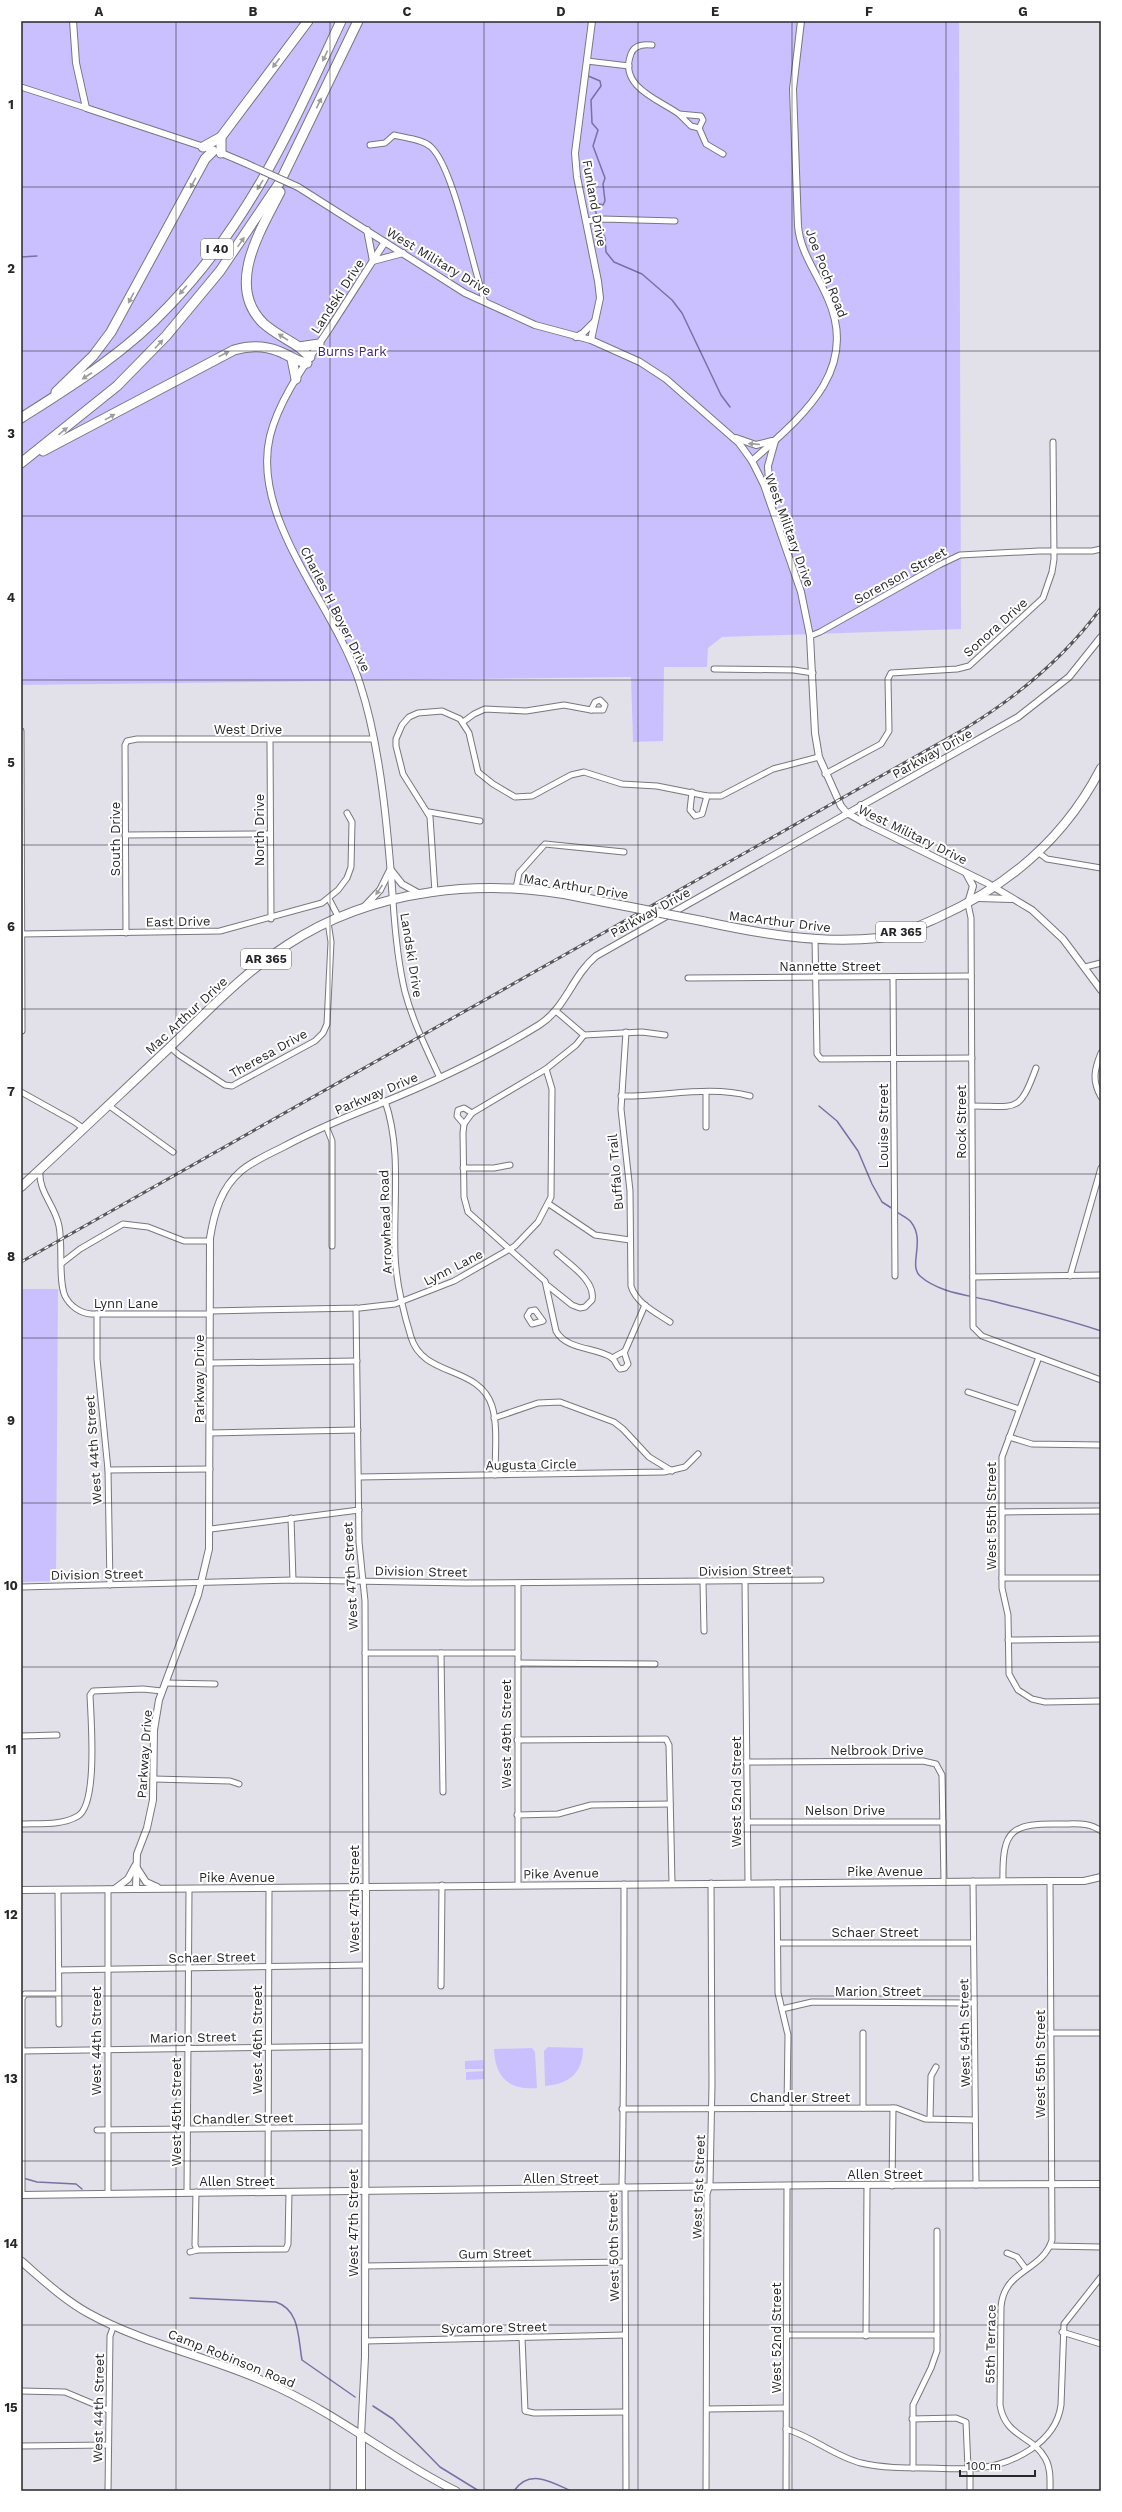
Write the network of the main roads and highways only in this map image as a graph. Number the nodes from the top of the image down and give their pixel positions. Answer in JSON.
{"nodes":[{"id":1,"x":308,"y":21,"type":"edge"},
{"id":2,"x":341,"y":21,"type":"edge"},
{"id":3,"x":358,"y":21,"type":"edge"},
{"id":4,"x":221,"y":137,"type":"junction"},
{"id":5,"x":204,"y":163,"type":"junction"},
{"id":6,"x":280,"y":182,"type":"junction"},
{"id":7,"x":319,"y":344,"type":"road end"},
{"id":8,"x":299,"y":347,"type":"junction"},
{"id":9,"x":292,"y":359,"type":"junction"},
{"id":10,"x":296,"y":379,"type":"road end"},
{"id":11,"x":44,"y":404,"type":"junction"},
{"id":12,"x":21,"y":418,"type":"edge"},
{"id":13,"x":23,"y":461,"type":"edge"},
{"id":14,"x":1101,"y":768,"type":"edge"},
{"id":15,"x":702,"y":922,"type":"joint"},
{"id":16,"x":21,"y":1187,"type":"edge"},
{"id":17,"x":21,"y":2261,"type":"edge"},
{"id":18,"x":361,"y":2436,"type":"junction"},
{"id":19,"x":361,"y":2491,"type":"edge"},
{"id":20,"x":456,"y":2491,"type":"edge"}],
"edges":[{"from":1,"to":4,"type":"highway","one_way":true},
{"from":2,"to":11,"type":"highway","number":"I 40","one_way":true},
{"from":6,"to":3,"type":"highway","number":"I 40","one_way":true},
{"from":4,"to":5,"type":"highway"},
{"from":4,"to":5,"type":"highway"},
{"from":5,"to":11,"type":"highway","one_way":true},
{"from":8,"to":6,"type":"highway","one_way":true},
{"from":13,"to":6,"type":"highway","number":"I 40","one_way":true},
{"from":7,"to":8,"type":"highway"},
{"from":8,"to":9,"type":"highway"},
{"from":9,"to":10,"type":"highway"},
{"from":13,"to":9,"type":"highway","one_way":true},
{"from":11,"to":12,"type":"highway","number":"I 40"},
{"from":14,"to":15,"type":"main road","name":"MacArthur Drive","number":"AR 365"},
{"from":15,"to":16,"type":"main road","name":"Mac Arthur Drive","number":"AR 365","bridge":true},
{"from":17,"to":18,"type":"main road","name":"Camp Robinson Road"},
{"from":18,"to":19,"type":"main road","name":"West 47th Street"},
{"from":18,"to":20,"type":"main road","name":"Camp Robinson Road"}]}
